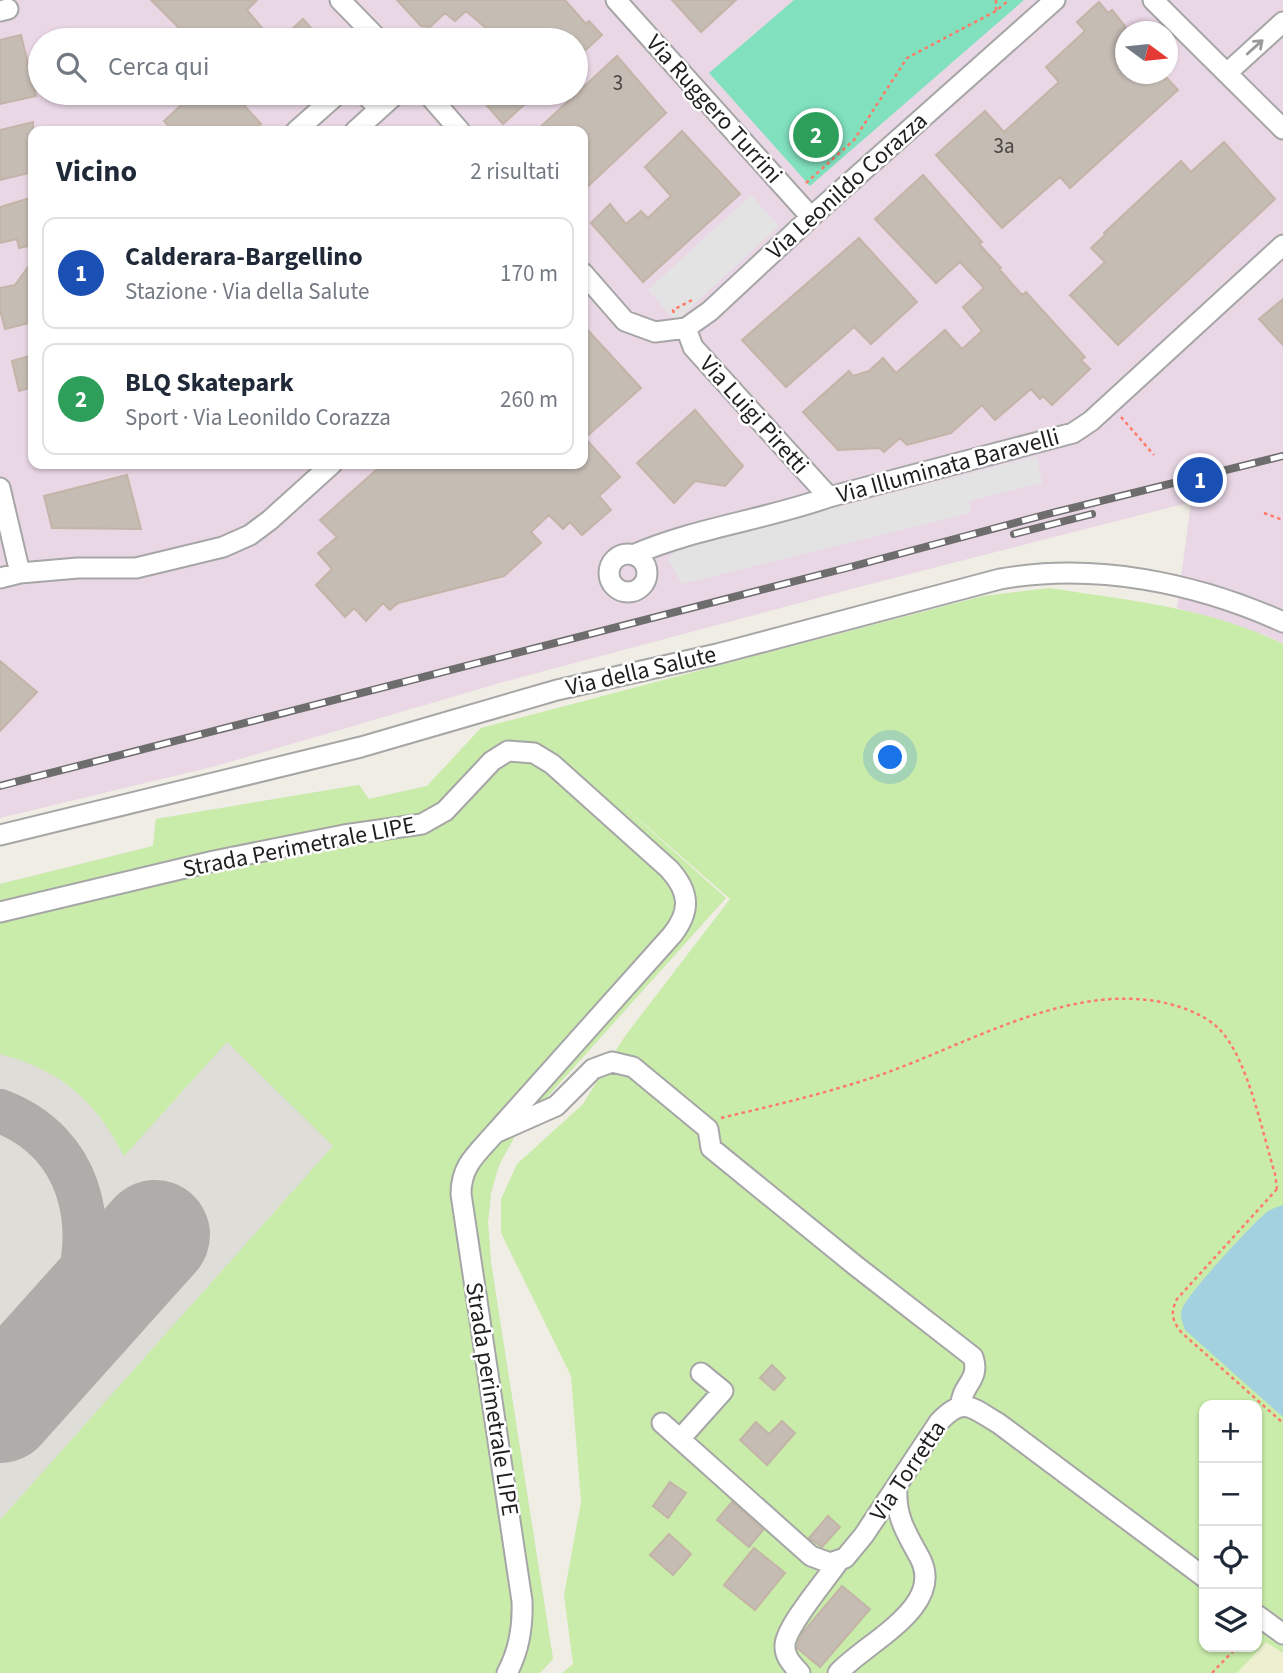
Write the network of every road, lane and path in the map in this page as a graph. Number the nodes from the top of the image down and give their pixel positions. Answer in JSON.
{"nodes":[{"id":1,"x":340,"y":0,"type":"edge"},
{"id":2,"x":616,"y":0,"type":"edge"},
{"id":3,"x":996,"y":0,"type":"edge"},
{"id":4,"x":1009,"y":0,"type":"edge"},
{"id":5,"x":1055,"y":0,"type":"edge"},
{"id":6,"x":1153,"y":0,"type":"edge"},
{"id":7,"x":996,"y":11,"type":"junction"},
{"id":8,"x":1283,"y":22,"type":"edge"},
{"id":9,"x":367,"y":28,"type":"edge"},
{"id":10,"x":1227,"y":73,"type":"junction"},
{"id":11,"x":325,"y":105,"type":"edge"},
{"id":12,"x":375,"y":105,"type":"edge"},
{"id":13,"x":384,"y":105,"type":"edge"},
{"id":14,"x":437,"y":105,"type":"edge"},
{"id":15,"x":379,"y":109,"type":"junction"},
{"id":16,"x":302,"y":126,"type":"edge"},
{"id":17,"x":360,"y":126,"type":"edge"},
{"id":18,"x":456,"y":126,"type":"edge"},
{"id":19,"x":1283,"y":129,"type":"edge"},
{"id":20,"x":792,"y":196,"type":"junction"},
{"id":21,"x":811,"y":217,"type":"junction"},
{"id":22,"x":1283,"y":245,"type":"edge"},
{"id":23,"x":588,"y":279,"type":"edge"},
{"id":24,"x":697,"y":298,"type":"dead end"},
{"id":25,"x":679,"y":330,"type":"junction"},
{"id":26,"x":1112,"y":423,"type":"dead end"},
{"id":27,"x":1154,"y":454,"type":"dead end"},
{"id":28,"x":326,"y":469,"type":"edge"},
{"id":29,"x":0,"y":488,"type":"edge"},
{"id":30,"x":829,"y":497,"type":"junction"},
{"id":31,"x":1264,"y":513,"type":"dead end"},
{"id":32,"x":1283,"y":520,"type":"edge"},
{"id":33,"x":633,"y":555,"type":"dead end"},
{"id":34,"x":20,"y":573,"type":"junction"},
{"id":35,"x":0,"y":578,"type":"edge"},
{"id":36,"x":1283,"y":622,"type":"edge"},
{"id":37,"x":0,"y":835,"type":"edge"},
{"id":38,"x":0,"y":912,"type":"edge"},
{"id":39,"x":708,"y":1129,"type":"junction"},
{"id":40,"x":495,"y":1133,"type":"junction"},
{"id":41,"x":1277,"y":1189,"type":"junction"},
{"id":42,"x":1283,"y":1192,"type":"edge"},
{"id":43,"x":701,"y":1373,"type":"dead end"},
{"id":44,"x":961,"y":1405,"type":"junction"},
{"id":45,"x":662,"y":1423,"type":"dead end"},
{"id":46,"x":1283,"y":1423,"type":"edge"},
{"id":47,"x":680,"y":1439,"type":"junction"},
{"id":48,"x":897,"y":1487,"type":"junction"},
{"id":49,"x":838,"y":1562,"type":"junction"},
{"id":50,"x":1199,"y":1573,"type":"edge"},
{"id":51,"x":1262,"y":1619,"type":"edge"},
{"id":52,"x":1283,"y":1634,"type":"edge"},
{"id":53,"x":1232,"y":1652,"type":"edge"},
{"id":54,"x":507,"y":1673,"type":"edge"},
{"id":55,"x":800,"y":1673,"type":"edge"},
{"id":56,"x":838,"y":1673,"type":"edge"},
{"id":57,"x":1212,"y":1673,"type":"edge"}],
"edges":[{"from":1,"to":9,"type":"street"},
{"from":2,"to":20,"type":"street","name":"Via Ruggero Turrini"},
{"from":3,"to":7,"type":"path"},
{"from":4,"to":7,"type":"path"},
{"from":5,"to":21,"type":"street","name":"Via Leonildo Corazza"},
{"from":6,"to":10,"type":"street"},
{"from":7,"to":20,"type":"path"},
{"from":10,"to":8,"type":"street","one_way":true},
{"from":10,"to":19,"type":"street"},
{"from":11,"to":16,"type":"street"},
{"from":12,"to":15,"type":"street"},
{"from":13,"to":15,"type":"street"},
{"from":14,"to":18,"type":"street"},
{"from":15,"to":17,"type":"street"},
{"from":20,"to":21,"type":"street","name":"Via Ruggero Turrini"},
{"from":21,"to":25,"type":"street","name":"Via Leonildo Corazza"},
{"from":22,"to":30,"type":"street","name":"Via Illuminata Baravelli"},
{"from":23,"to":25,"type":"street"},
{"from":24,"to":25,"type":"path"},
{"from":25,"to":30,"type":"street","name":"Via Luigi Piretti"},
{"from":26,"to":27,"type":"path"},
{"from":28,"to":34,"type":"street"},
{"from":29,"to":34,"type":"street"},
{"from":30,"to":33,"type":"street","name":"Via Illuminata Baravelli"},
{"from":31,"to":32,"type":"path"},
{"from":34,"to":35,"type":"street"},
{"from":36,"to":37,"type":"street","name":"Via della Salute"},
{"from":38,"to":40,"type":"street","name":"Strada Perimetrale LIPE"},
{"from":39,"to":40,"type":"street"},
{"from":39,"to":41,"type":"path"},
{"from":39,"to":44,"type":"street"},
{"from":40,"to":54,"type":"street","name":"Strada perimetrale LIPE"},
{"from":41,"to":42,"type":"path"},
{"from":41,"to":46,"type":"path"},
{"from":43,"to":47,"type":"street"},
{"from":44,"to":48,"type":"street","name":"Via Torretta"},
{"from":44,"to":50,"type":"street","name":"Via Torretta"},
{"from":45,"to":47,"type":"street"},
{"from":47,"to":49,"type":"street"},
{"from":48,"to":49,"type":"street","name":"Via Torretta"},
{"from":48,"to":56,"type":"street"},
{"from":49,"to":55,"type":"street","name":"Via Torretta"},
{"from":51,"to":52,"type":"street"},
{"from":53,"to":57,"type":"path"}]}
